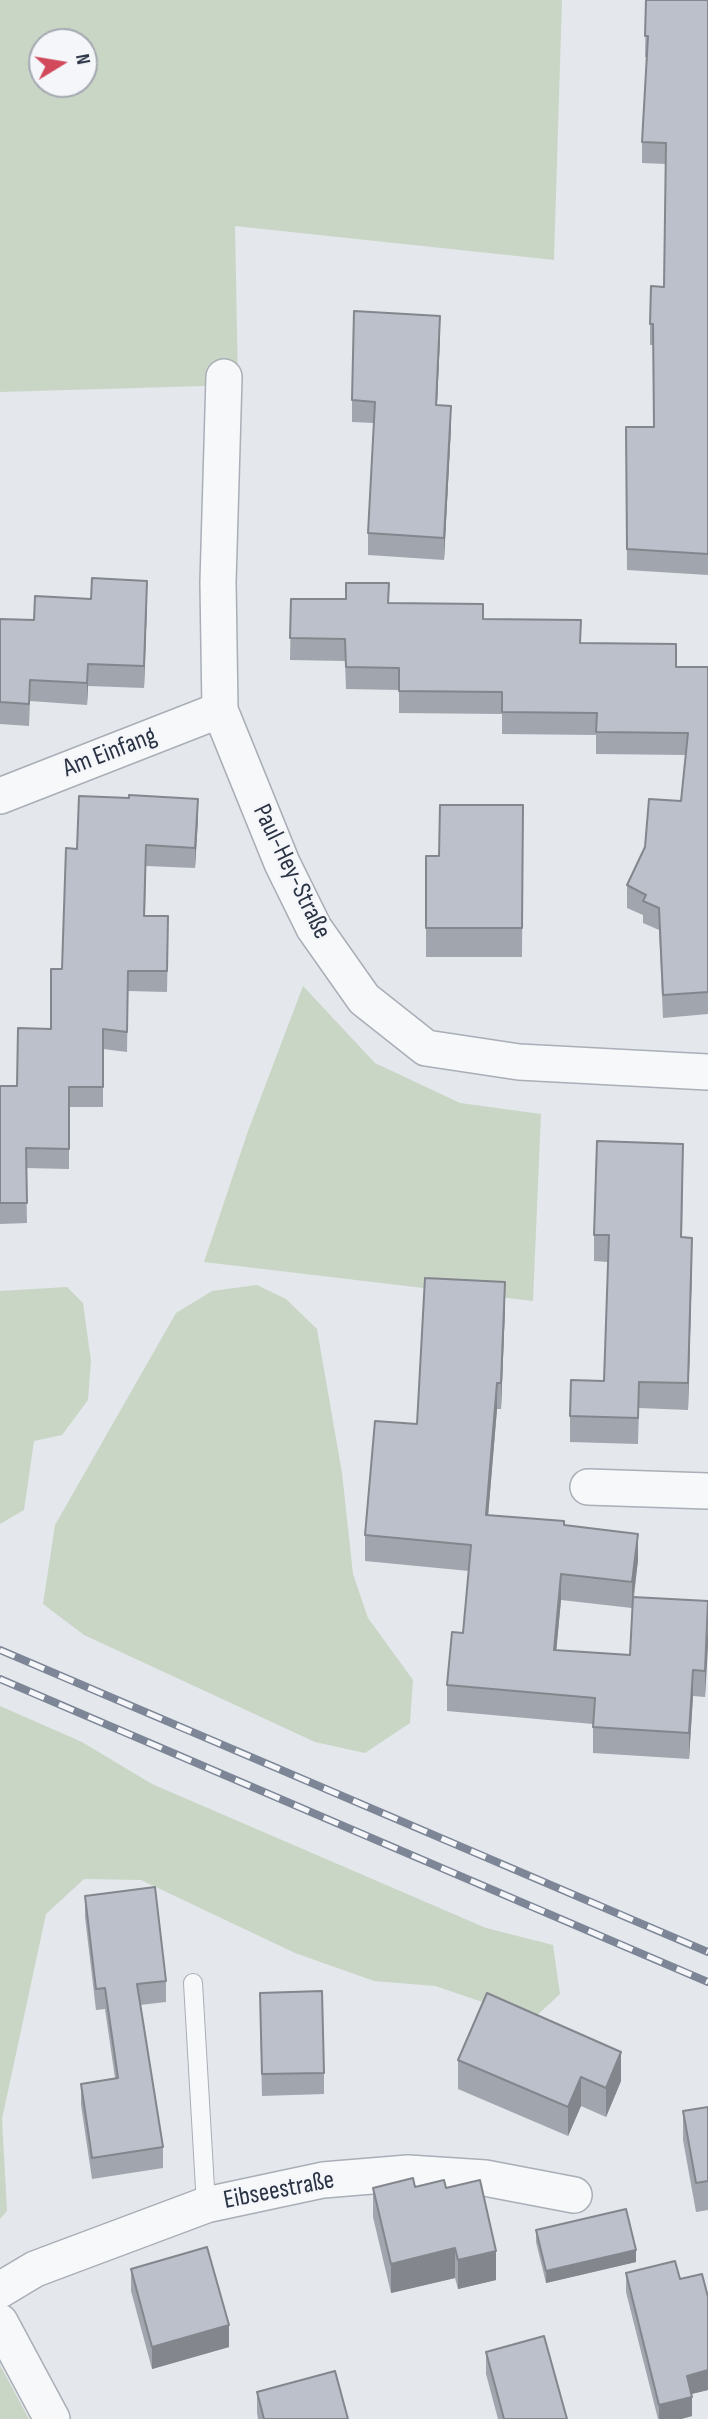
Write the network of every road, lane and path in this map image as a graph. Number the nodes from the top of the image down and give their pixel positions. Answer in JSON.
{"nodes":[{"id":1,"x":224,"y":377,"type":"dead end"},
{"id":2,"x":220,"y":710,"type":"junction"},
{"id":3,"x":0,"y":796,"type":"edge"},
{"id":4,"x":708,"y":1072,"type":"edge"},
{"id":5,"x":588,"y":1487,"type":"dead end"},
{"id":6,"x":708,"y":1491,"type":"edge"},
{"id":7,"x":193,"y":1983,"type":"dead end"},
{"id":8,"x":575,"y":2195,"type":"dead end"},
{"id":9,"x":206,"y":2205,"type":"junction"},
{"id":10,"x":0,"y":2290,"type":"edge"},
{"id":11,"x":0,"y":2322,"type":"edge"},
{"id":12,"x":52,"y":2419,"type":"edge"}],
"edges":[{"from":1,"to":2,"type":"street","name":"Paul-Hey-Straße"},
{"from":2,"to":3,"type":"street","name":"Am Einfang"},
{"from":2,"to":4,"type":"street","name":"Paul-Hey-Straße"},
{"from":5,"to":6,"type":"street"},
{"from":7,"to":9,"type":"lane"},
{"from":8,"to":9,"type":"street","name":"Eibseestraße"},
{"from":9,"to":10,"type":"street","name":"Eibseestraße"},
{"from":11,"to":12,"type":"street"}]}
